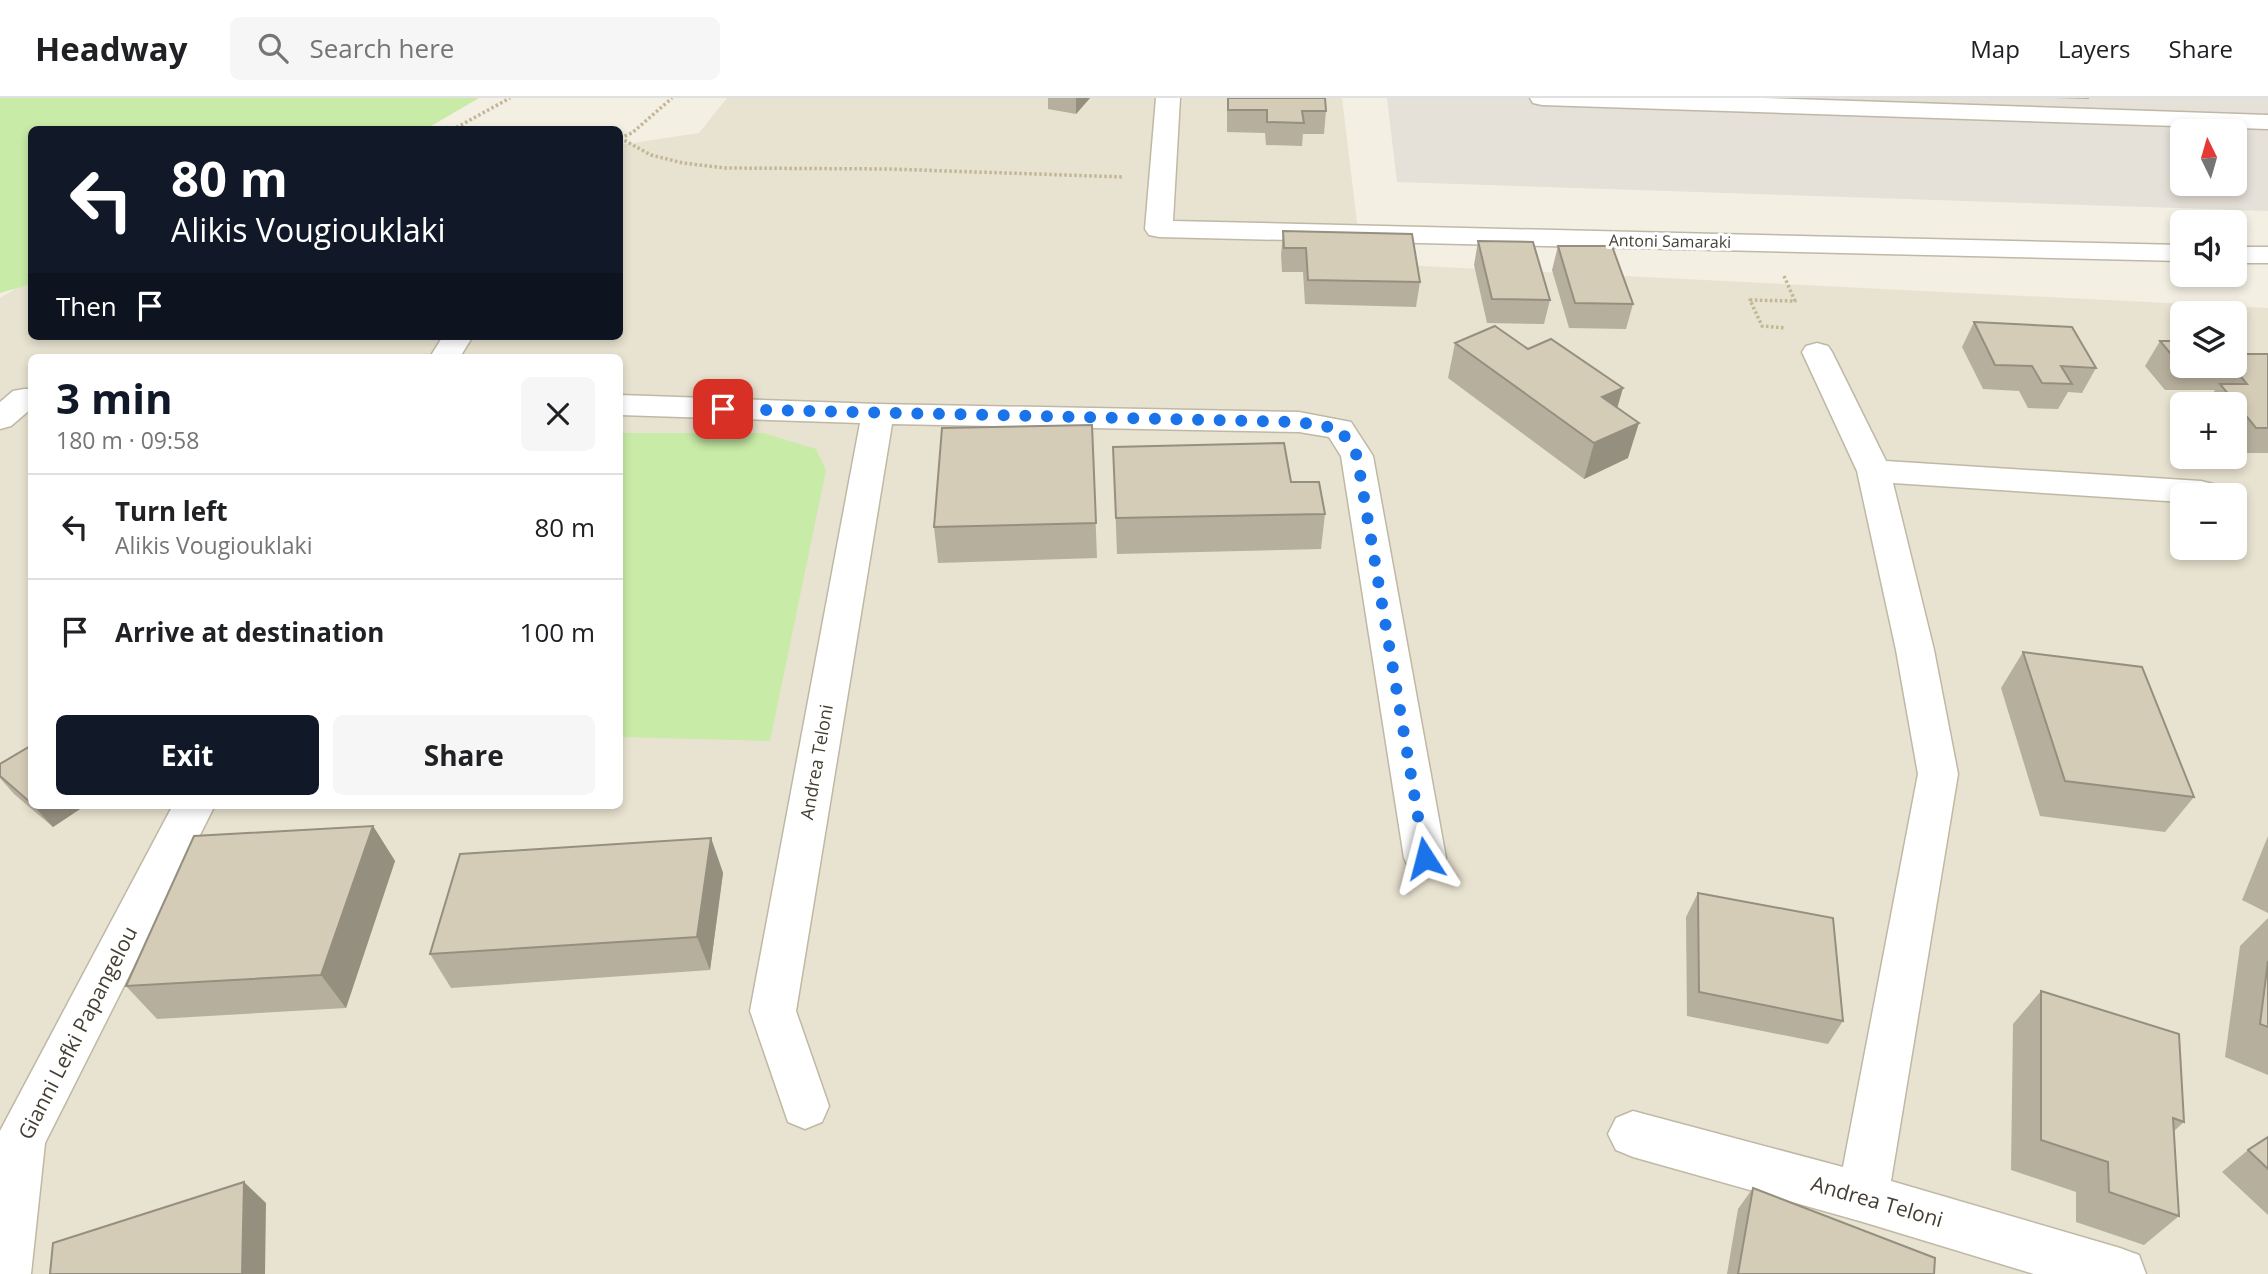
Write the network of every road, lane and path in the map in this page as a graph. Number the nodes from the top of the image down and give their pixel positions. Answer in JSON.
{"nodes":[{"id":1,"x":510,"y":98,"type":"edge"},
{"id":2,"x":672,"y":98,"type":"edge"},
{"id":3,"x":1168,"y":98,"type":"edge"},
{"id":4,"x":1542,"y":98,"type":"edge"},
{"id":5,"x":2244,"y":98,"type":"edge"},
{"id":6,"x":1582,"y":99,"type":"edge"},
{"id":7,"x":2025,"y":106,"type":"edge"},
{"id":8,"x":2267,"y":122,"type":"edge"},
{"id":9,"x":459,"y":126,"type":"edge"},
{"id":10,"x":623,"y":137,"type":"edge"},
{"id":11,"x":623,"y":140,"type":"edge"},
{"id":12,"x":1162,"y":178,"type":"junction"},
{"id":13,"x":2170,"y":253,"type":"edge"},
{"id":14,"x":2247,"y":255,"type":"edge"},
{"id":15,"x":2268,"y":255,"type":"edge"},
{"id":16,"x":1785,"y":279,"type":"dead end"},
{"id":17,"x":1817,"y":352,"type":"joint"},
{"id":18,"x":28,"y":398,"type":"edge"},
{"id":19,"x":623,"y":405,"type":"edge"},
{"id":20,"x":878,"y":414,"type":"junction"},
{"id":21,"x":0,"y":419,"type":"edge"},
{"id":22,"x":1874,"y":471,"type":"junction"},
{"id":23,"x":2170,"y":490,"type":"edge"},
{"id":24,"x":192,"y":809,"type":"edge"},
{"id":25,"x":1425,"y":858,"type":"dead end"},
{"id":26,"x":805,"y":1105,"type":"dead end"},
{"id":27,"x":1633,"y":1134,"type":"dead end"},
{"id":28,"x":11,"y":1141,"type":"edge"},
{"id":29,"x":1863,"y":1197,"type":"junction"},
{"id":30,"x":5,"y":1274,"type":"edge"},
{"id":31,"x":2120,"y":1274,"type":"edge"}],
"edges":[{"from":1,"to":9,"type":"path"},
{"from":2,"to":10,"type":"path"},
{"from":3,"to":12,"type":"street"},
{"from":4,"to":6,"type":"street"},
{"from":5,"to":8,"type":"street"},
{"from":6,"to":7,"type":"street"},
{"from":7,"to":8,"type":"street"},
{"from":11,"to":12,"type":"path"},
{"from":12,"to":13,"type":"street","name":"Antoni Samaraki"},
{"from":14,"to":15,"type":"street"},
{"from":16,"to":17,"type":"path"},
{"from":17,"to":22,"type":"street"},
{"from":18,"to":21,"type":"street"},
{"from":19,"to":20,"type":"street"},
{"from":20,"to":25,"type":"street"},
{"from":20,"to":26,"type":"street","name":"Andrea Teloni"},
{"from":22,"to":23,"type":"street"},
{"from":22,"to":29,"type":"street"},
{"from":24,"to":28,"type":"street","name":"Gianni Lefki Papangelou"},
{"from":27,"to":29,"type":"street","name":"Andrea Teloni"},
{"from":28,"to":30,"type":"street","name":"Gianni Lefki Papangelou"},
{"from":29,"to":31,"type":"street","name":"Andrea Teloni"}]}
